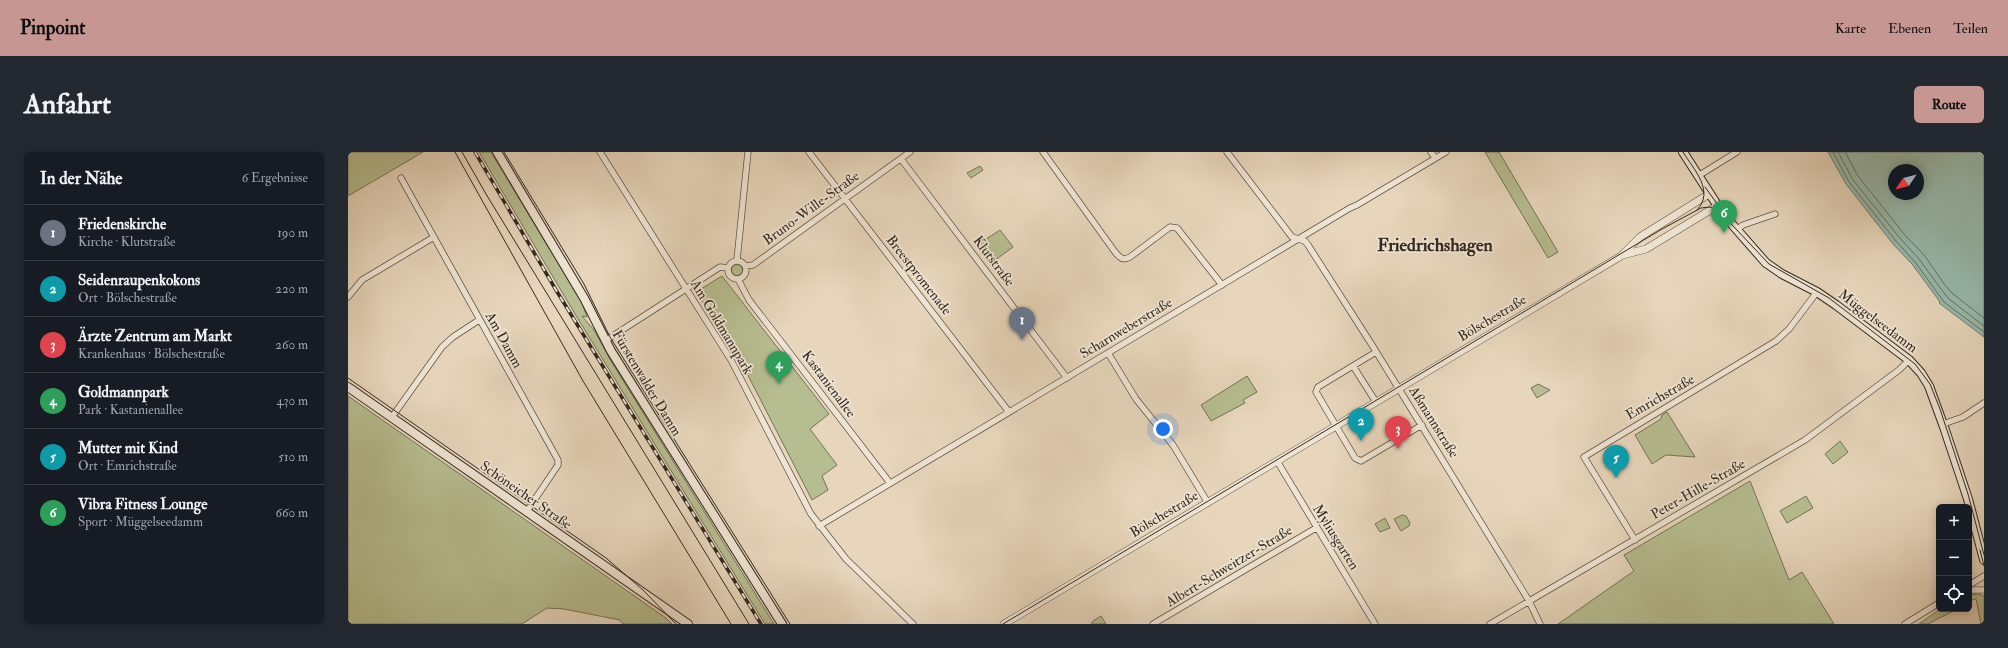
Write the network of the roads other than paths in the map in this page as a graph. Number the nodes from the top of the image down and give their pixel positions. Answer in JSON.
{"nodes":[{"id":1,"x":497,"y":152,"type":"edge"},
{"id":2,"x":600,"y":152,"type":"edge"},
{"id":3,"x":748,"y":152,"type":"edge"},
{"id":4,"x":809,"y":152,"type":"edge"},
{"id":5,"x":910,"y":152,"type":"edge"},
{"id":6,"x":1043,"y":152,"type":"edge"},
{"id":7,"x":1227,"y":152,"type":"edge"},
{"id":8,"x":1431,"y":152,"type":"edge"},
{"id":9,"x":1446,"y":152,"type":"edge"},
{"id":10,"x":1683,"y":152,"type":"edge"},
{"id":11,"x":1737,"y":152,"type":"edge"},
{"id":12,"x":1435,"y":158,"type":"junction"},
{"id":13,"x":900,"y":159,"type":"junction"},
{"id":14,"x":1698,"y":176,"type":"junction"},
{"id":15,"x":401,"y":178,"type":"dead end"},
{"id":16,"x":1709,"y":194,"type":"junction"},
{"id":17,"x":845,"y":199,"type":"junction"},
{"id":18,"x":1717,"y":206,"type":"junction"},
{"id":19,"x":1775,"y":214,"type":"dead end"},
{"id":20,"x":1736,"y":230,"type":"junction"},
{"id":21,"x":434,"y":237,"type":"junction"},
{"id":22,"x":1299,"y":239,"type":"junction"},
{"id":23,"x":1621,"y":256,"type":"junction"},
{"id":24,"x":737,"y":260,"type":"junction"},
{"id":25,"x":745,"y":266,"type":"junction"},
{"id":26,"x":728,"y":268,"type":"junction"},
{"id":27,"x":738,"y":279,"type":"junction"},
{"id":28,"x":1222,"y":285,"type":"junction"},
{"id":29,"x":685,"y":289,"type":"junction"},
{"id":30,"x":1816,"y":292,"type":"junction"},
{"id":31,"x":348,"y":297,"type":"edge"},
{"id":32,"x":479,"y":320,"type":"junction"},
{"id":33,"x":605,"y":340,"type":"junction"},
{"id":34,"x":1376,"y":352,"type":"junction"},
{"id":35,"x":1108,"y":353,"type":"junction"},
{"id":36,"x":1909,"y":360,"type":"junction"},
{"id":37,"x":1353,"y":366,"type":"junction"},
{"id":38,"x":1067,"y":378,"type":"junction"},
{"id":39,"x":348,"y":387,"type":"edge"},
{"id":40,"x":1399,"y":389,"type":"junction"},
{"id":41,"x":1376,"y":402,"type":"junction"},
{"id":42,"x":1984,"y":403,"type":"edge"},
{"id":43,"x":1009,"y":412,"type":"junction"},
{"id":44,"x":392,"y":417,"type":"junction"},
{"id":45,"x":1944,"y":424,"type":"junction"},
{"id":46,"x":1422,"y":425,"type":"junction"},
{"id":47,"x":1337,"y":426,"type":"junction"},
{"id":48,"x":1278,"y":461,"type":"junction"},
{"id":49,"x":890,"y":483,"type":"junction"},
{"id":50,"x":1208,"y":503,"type":"junction"},
{"id":51,"x":527,"y":511,"type":"junction"},
{"id":52,"x":820,"y":526,"type":"junction"},
{"id":53,"x":1316,"y":528,"type":"junction"},
{"id":54,"x":1635,"y":540,"type":"junction"},
{"id":55,"x":1984,"y":560,"type":"edge"},
{"id":56,"x":1984,"y":576,"type":"edge"},
{"id":57,"x":1972,"y":583,"type":"edge"},
{"id":58,"x":1972,"y":590,"type":"edge"},
{"id":59,"x":1984,"y":590,"type":"edge"},
{"id":60,"x":1529,"y":601,"type":"junction"},
{"id":61,"x":1936,"y":606,"type":"edge"},
{"id":62,"x":1006,"y":623,"type":"edge"},
{"id":63,"x":688,"y":624,"type":"edge"},
{"id":64,"x":782,"y":624,"type":"edge"},
{"id":65,"x":914,"y":624,"type":"edge"},
{"id":66,"x":1153,"y":624,"type":"edge"},
{"id":67,"x":1375,"y":624,"type":"edge"},
{"id":68,"x":1490,"y":624,"type":"edge"},
{"id":69,"x":1540,"y":624,"type":"edge"},
{"id":70,"x":1905,"y":624,"type":"edge"}],
"edges":[{"from":1,"to":33,"type":"main road","name":"Fürstenwalder Damm"},
{"from":2,"to":29,"type":"street","name":"Am Goldmannpark"},
{"from":3,"to":24,"type":"street"},
{"from":4,"to":17,"type":"street","name":"Breestpromenade"},
{"from":5,"to":13,"type":"street","name":"Bruno-Wille-Straße"},
{"from":6,"to":28,"type":"street"},
{"from":7,"to":22,"type":"street","name":"Aßmannstraße"},
{"from":8,"to":12,"type":"street"},
{"from":9,"to":12,"type":"street","name":"Scharnweberstraße"},
{"from":10,"to":14,"type":"main road","name":"Müggelseedamm"},
{"from":11,"to":14,"type":"street"},
{"from":12,"to":22,"type":"street","name":"Scharnweberstraße"},
{"from":13,"to":17,"type":"street","name":"Bruno-Wille-Straße"},
{"from":13,"to":38,"type":"street","name":"Klutstraße"},
{"from":14,"to":16,"type":"main road","name":"Müggelseedamm"},
{"from":15,"to":21,"type":"street","name":"Am Damm"},
{"from":16,"to":18,"type":"main road","name":"Müggelseedamm"},
{"from":16,"to":23,"type":"street","name":"Bölschestraße"},
{"from":17,"to":25,"type":"street","name":"Bruno-Wille-Straße"},
{"from":17,"to":43,"type":"street","name":"Breestpromenade"},
{"from":18,"to":20,"type":"main road","name":"Müggelseedamm"},
{"from":18,"to":23,"type":"street","name":"Bölschestraße"},
{"from":19,"to":20,"type":"street"},
{"from":20,"to":30,"type":"main road","name":"Müggelseedamm"},
{"from":21,"to":31,"type":"street"},
{"from":21,"to":32,"type":"street","name":"Am Damm"},
{"from":22,"to":28,"type":"street","name":"Scharnweberstraße"},
{"from":22,"to":34,"type":"street","name":"Aßmannstraße"},
{"from":23,"to":40,"type":"street","name":"Bölschestraße"},
{"from":24,"to":25,"type":"street"},
{"from":24,"to":26,"type":"street"},
{"from":25,"to":27,"type":"street"},
{"from":26,"to":27,"type":"street"},
{"from":26,"to":29,"type":"street"},
{"from":27,"to":49,"type":"street","name":"Kastanienallee"},
{"from":28,"to":35,"type":"street","name":"Scharnweberstraße"},
{"from":29,"to":33,"type":"street"},
{"from":29,"to":52,"type":"street","name":"Am Goldmannpark"},
{"from":30,"to":36,"type":"main road","name":"Müggelseedamm"},
{"from":30,"to":54,"type":"street","name":"Emrichstraße"},
{"from":32,"to":44,"type":"street"},
{"from":32,"to":51,"type":"street","name":"Am Damm"},
{"from":33,"to":64,"type":"main road","name":"Fürstenwalder Damm"},
{"from":34,"to":37,"type":"street"},
{"from":34,"to":40,"type":"street","name":"Aßmannstraße"},
{"from":35,"to":38,"type":"street","name":"Scharnweberstraße"},
{"from":35,"to":50,"type":"street"},
{"from":36,"to":45,"type":"main road","name":"Müggelseedamm"},
{"from":36,"to":54,"type":"street","name":"Peter-Hille-Straße"},
{"from":37,"to":41,"type":"street"},
{"from":37,"to":47,"type":"street"},
{"from":38,"to":43,"type":"street","name":"Scharnweberstraße"},
{"from":39,"to":44,"type":"main road","name":"Schöneicher Straße"},
{"from":40,"to":41,"type":"street","name":"Bölschestraße"},
{"from":40,"to":46,"type":"street","name":"Aßmannstraße"},
{"from":41,"to":47,"type":"street","name":"Bölschestraße"},
{"from":42,"to":45,"type":"street"},
{"from":43,"to":49,"type":"street","name":"Scharnweberstraße"},
{"from":44,"to":51,"type":"main road","name":"Schöneicher Straße"},
{"from":45,"to":55,"type":"main road","name":"Müggelseedamm"},
{"from":46,"to":47,"type":"street"},
{"from":46,"to":60,"type":"street","name":"Aßmannstraße"},
{"from":47,"to":48,"type":"street","name":"Bölschestraße"},
{"from":48,"to":50,"type":"street","name":"Bölschestraße"},
{"from":48,"to":53,"type":"street","name":"Myliusgarten"},
{"from":49,"to":52,"type":"street","name":"Scharnweberstraße"},
{"from":50,"to":62,"type":"street","name":"Bölschestraße"},
{"from":51,"to":63,"type":"main road","name":"Schöneicher Straße"},
{"from":52,"to":65,"type":"street","name":"Am Goldmannpark"},
{"from":53,"to":66,"type":"street","name":"Albert-Schweitzer-Straße"},
{"from":53,"to":67,"type":"street","name":"Myliusgarten"},
{"from":54,"to":60,"type":"street","name":"Peter-Hille-Straße"},
{"from":56,"to":57,"type":"street"},
{"from":58,"to":59,"type":"street"},
{"from":60,"to":68,"type":"street","name":"Peter-Hille-Straße"},
{"from":60,"to":69,"type":"street","name":"Aßmannstraße"},
{"from":61,"to":70,"type":"street"}]}
